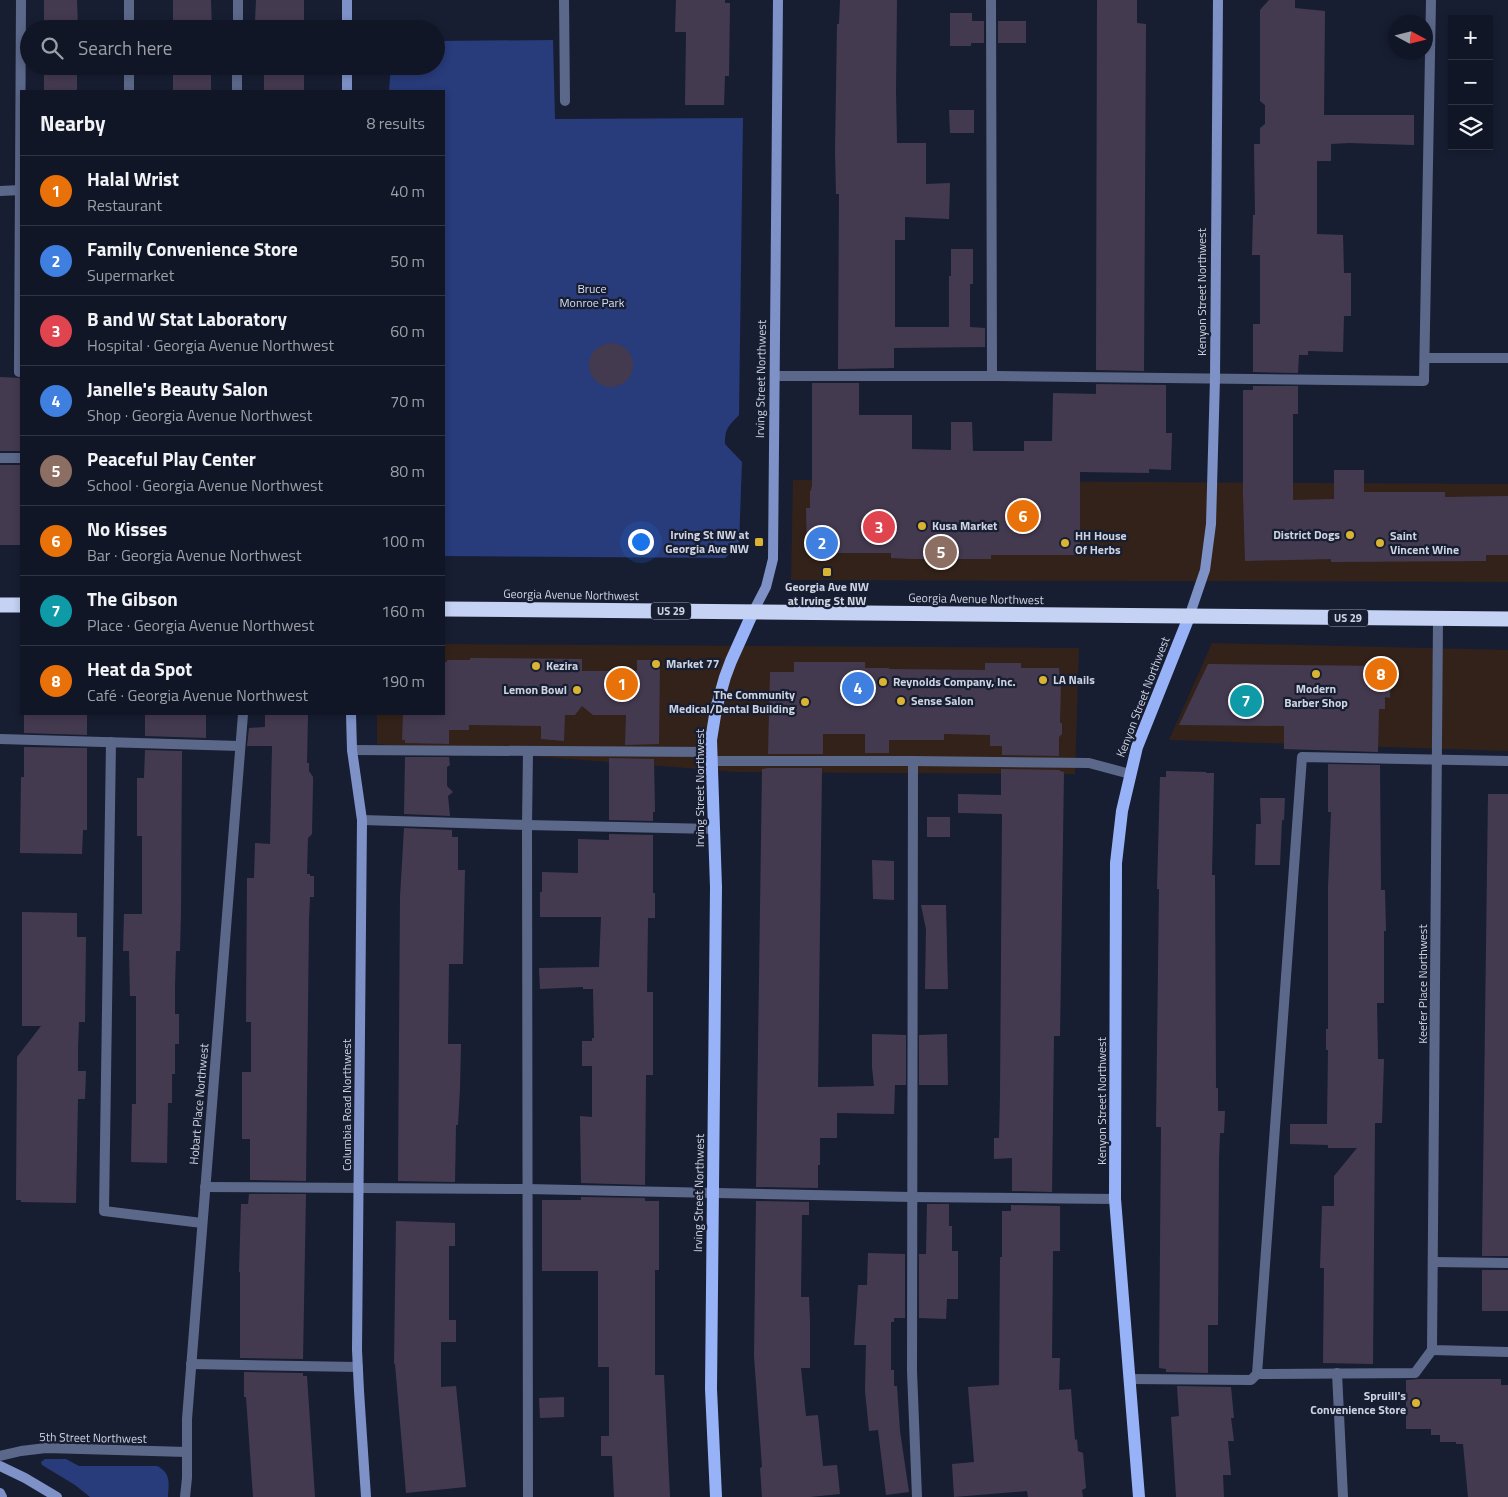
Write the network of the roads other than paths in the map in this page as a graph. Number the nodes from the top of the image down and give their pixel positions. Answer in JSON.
{"nodes":[{"id":1,"x":21,"y":0,"type":"edge"},
{"id":2,"x":130,"y":0,"type":"edge"},
{"id":3,"x":238,"y":0,"type":"edge"},
{"id":4,"x":347,"y":0,"type":"edge"},
{"id":5,"x":564,"y":0,"type":"edge"},
{"id":6,"x":778,"y":0,"type":"edge"},
{"id":7,"x":991,"y":0,"type":"edge"},
{"id":8,"x":1218,"y":0,"type":"edge"},
{"id":9,"x":1431,"y":0,"type":"edge"},
{"id":10,"x":21,"y":20,"type":"edge"},
{"id":11,"x":129,"y":20,"type":"edge"},
{"id":12,"x":238,"y":20,"type":"edge"},
{"id":13,"x":347,"y":20,"type":"edge"},
{"id":14,"x":21,"y":75,"type":"edge"},
{"id":15,"x":129,"y":75,"type":"edge"},
{"id":16,"x":238,"y":75,"type":"edge"},
{"id":17,"x":347,"y":75,"type":"edge"},
{"id":18,"x":21,"y":90,"type":"edge"},
{"id":19,"x":129,"y":90,"type":"edge"},
{"id":20,"x":237,"y":90,"type":"edge"},
{"id":21,"x":347,"y":90,"type":"edge"},
{"id":22,"x":565,"y":101,"type":"dead end"},
{"id":23,"x":0,"y":190,"type":"edge"},
{"id":24,"x":20,"y":190,"type":"edge"},
{"id":25,"x":20,"y":281,"type":"edge"},
{"id":26,"x":1424,"y":358,"type":"junction"},
{"id":27,"x":1508,"y":358,"type":"edge"},
{"id":28,"x":19,"y":372,"type":"dead end"},
{"id":29,"x":775,"y":376,"type":"junction"},
{"id":30,"x":992,"y":376,"type":"junction"},
{"id":31,"x":1215,"y":378,"type":"junction"},
{"id":32,"x":0,"y":458,"type":"edge"},
{"id":33,"x":20,"y":458,"type":"edge"},
{"id":34,"x":0,"y":605,"type":"edge"},
{"id":35,"x":20,"y":605,"type":"edge"},
{"id":36,"x":445,"y":609,"type":"edge"},
{"id":37,"x":753,"y":612,"type":"junction"},
{"id":38,"x":1189,"y":617,"type":"junction"},
{"id":39,"x":1438,"y":619,"type":"junction"},
{"id":40,"x":1508,"y":619,"type":"edge"},
{"id":41,"x":243,"y":715,"type":"edge"},
{"id":42,"x":351,"y":715,"type":"edge"},
{"id":43,"x":0,"y":739,"type":"edge"},
{"id":44,"x":111,"y":742,"type":"junction"},
{"id":45,"x":240,"y":746,"type":"junction"},
{"id":46,"x":352,"y":750,"type":"junction"},
{"id":47,"x":528,"y":751,"type":"junction"},
{"id":48,"x":712,"y":757,"type":"junction"},
{"id":49,"x":913,"y":760,"type":"junction"},
{"id":50,"x":1437,"y":761,"type":"junction"},
{"id":51,"x":1508,"y":761,"type":"edge"},
{"id":52,"x":1130,"y":774,"type":"junction"},
{"id":53,"x":362,"y":820,"type":"junction"},
{"id":54,"x":527,"y":826,"type":"junction"},
{"id":55,"x":714,"y":829,"type":"junction"},
{"id":56,"x":205,"y":1187,"type":"junction"},
{"id":57,"x":359,"y":1187,"type":"junction"},
{"id":58,"x":527,"y":1188,"type":"junction"},
{"id":59,"x":713,"y":1194,"type":"junction"},
{"id":60,"x":911,"y":1198,"type":"junction"},
{"id":61,"x":1115,"y":1199,"type":"junction"},
{"id":62,"x":202,"y":1223,"type":"junction"},
{"id":63,"x":1433,"y":1262,"type":"junction"},
{"id":64,"x":1508,"y":1262,"type":"edge"},
{"id":65,"x":1432,"y":1350,"type":"junction"},
{"id":66,"x":1508,"y":1352,"type":"edge"},
{"id":67,"x":191,"y":1364,"type":"junction"},
{"id":68,"x":358,"y":1367,"type":"junction"},
{"id":69,"x":1336,"y":1373,"type":"junction"},
{"id":70,"x":1257,"y":1374,"type":"junction"},
{"id":71,"x":1130,"y":1379,"type":"junction"},
{"id":72,"x":187,"y":1452,"type":"junction"},
{"id":73,"x":0,"y":1456,"type":"edge"},
{"id":74,"x":0,"y":1466,"type":"edge"},
{"id":75,"x":0,"y":1493,"type":"edge"},
{"id":76,"x":2,"y":1497,"type":"edge"},
{"id":77,"x":56,"y":1497,"type":"edge"},
{"id":78,"x":185,"y":1497,"type":"edge"},
{"id":79,"x":366,"y":1497,"type":"edge"},
{"id":80,"x":528,"y":1497,"type":"edge"},
{"id":81,"x":716,"y":1497,"type":"edge"},
{"id":82,"x":917,"y":1497,"type":"edge"},
{"id":83,"x":1139,"y":1497,"type":"edge"},
{"id":84,"x":1343,"y":1497,"type":"edge"}],
"edges":[{"from":1,"to":10,"type":"street"},
{"from":2,"to":11,"type":"street"},
{"from":3,"to":12,"type":"street"},
{"from":4,"to":13,"type":"main road"},
{"from":5,"to":22,"type":"street"},
{"from":6,"to":29,"type":"main road","name":"Irving Street Northwest"},
{"from":7,"to":30,"type":"street"},
{"from":8,"to":31,"type":"main road","name":"Kenyon Street Northwest"},
{"from":9,"to":26,"type":"street"},
{"from":14,"to":18,"type":"street"},
{"from":15,"to":19,"type":"street"},
{"from":16,"to":20,"type":"street"},
{"from":17,"to":21,"type":"main road"},
{"from":23,"to":24,"type":"street"},
{"from":25,"to":28,"type":"street"},
{"from":26,"to":27,"type":"street"},
{"from":26,"to":31,"type":"street"},
{"from":29,"to":30,"type":"street"},
{"from":29,"to":37,"type":"main road","name":"Irving Street Northwest"},
{"from":30,"to":31,"type":"street"},
{"from":31,"to":38,"type":"main road","name":"Kenyon Street Northwest"},
{"from":32,"to":33,"type":"street"},
{"from":34,"to":35,"type":"highway"},
{"from":36,"to":37,"type":"highway","name":"Georgia Avenue Northwest","number":"US 29"},
{"from":37,"to":38,"type":"highway","name":"Georgia Avenue Northwest","number":"US 29"},
{"from":37,"to":48,"type":"main road","name":"Irving Street Northwest"},
{"from":38,"to":39,"type":"highway","name":"Georgia Avenue Northwest","number":"US 29"},
{"from":38,"to":52,"type":"main road","name":"Kenyon Street Northwest"},
{"from":39,"to":40,"type":"highway","name":"Georgia Avenue Northwest","number":"US 29"},
{"from":39,"to":50,"type":"street","name":"Keefer Place Northwest"},
{"from":41,"to":45,"type":"street","name":"Hobart Place Northwest"},
{"from":42,"to":46,"type":"main road","name":"Columbia Road Northwest"},
{"from":43,"to":44,"type":"street"},
{"from":44,"to":45,"type":"street"},
{"from":44,"to":62,"type":"street"},
{"from":45,"to":56,"type":"street","name":"Hobart Place Northwest"},
{"from":46,"to":47,"type":"street"},
{"from":46,"to":53,"type":"main road","name":"Columbia Road Northwest"},
{"from":47,"to":48,"type":"street"},
{"from":47,"to":54,"type":"street"},
{"from":48,"to":49,"type":"street"},
{"from":48,"to":55,"type":"main road","name":"Irving Street Northwest"},
{"from":49,"to":52,"type":"street"},
{"from":49,"to":60,"type":"street"},
{"from":50,"to":51,"type":"street"},
{"from":50,"to":63,"type":"street","name":"Keefer Place Northwest"},
{"from":50,"to":70,"type":"street"},
{"from":52,"to":61,"type":"main road","name":"Kenyon Street Northwest"},
{"from":53,"to":54,"type":"street"},
{"from":53,"to":57,"type":"main road","name":"Columbia Road Northwest"},
{"from":54,"to":55,"type":"street"},
{"from":54,"to":58,"type":"street"},
{"from":55,"to":59,"type":"main road","name":"Irving Street Northwest"},
{"from":56,"to":57,"type":"street"},
{"from":56,"to":62,"type":"street","name":"Hobart Place Northwest"},
{"from":57,"to":58,"type":"street"},
{"from":57,"to":68,"type":"main road","name":"Columbia Road Northwest"},
{"from":58,"to":59,"type":"street"},
{"from":58,"to":80,"type":"street"},
{"from":59,"to":60,"type":"street"},
{"from":59,"to":81,"type":"main road","name":"Irving Street Northwest"},
{"from":60,"to":61,"type":"street"},
{"from":60,"to":82,"type":"street"},
{"from":61,"to":71,"type":"main road","name":"Kenyon Street Northwest"},
{"from":62,"to":67,"type":"street","name":"Hobart Place Northwest"},
{"from":63,"to":64,"type":"street"},
{"from":63,"to":65,"type":"street","name":"Keefer Place Northwest"},
{"from":65,"to":66,"type":"street"},
{"from":65,"to":69,"type":"street"},
{"from":67,"to":68,"type":"street"},
{"from":67,"to":72,"type":"street","name":"Hobart Place Northwest"},
{"from":68,"to":79,"type":"main road","name":"Columbia Road Northwest"},
{"from":69,"to":70,"type":"street"},
{"from":69,"to":84,"type":"street"},
{"from":70,"to":71,"type":"street"},
{"from":71,"to":83,"type":"main road","name":"Kenyon Street Northwest"},
{"from":72,"to":73,"type":"street","name":"5th Street Northwest"},
{"from":72,"to":78,"type":"street","name":"Hobart Place Northwest"},
{"from":74,"to":77,"type":"main road"},
{"from":75,"to":76,"type":"main road"}]}
